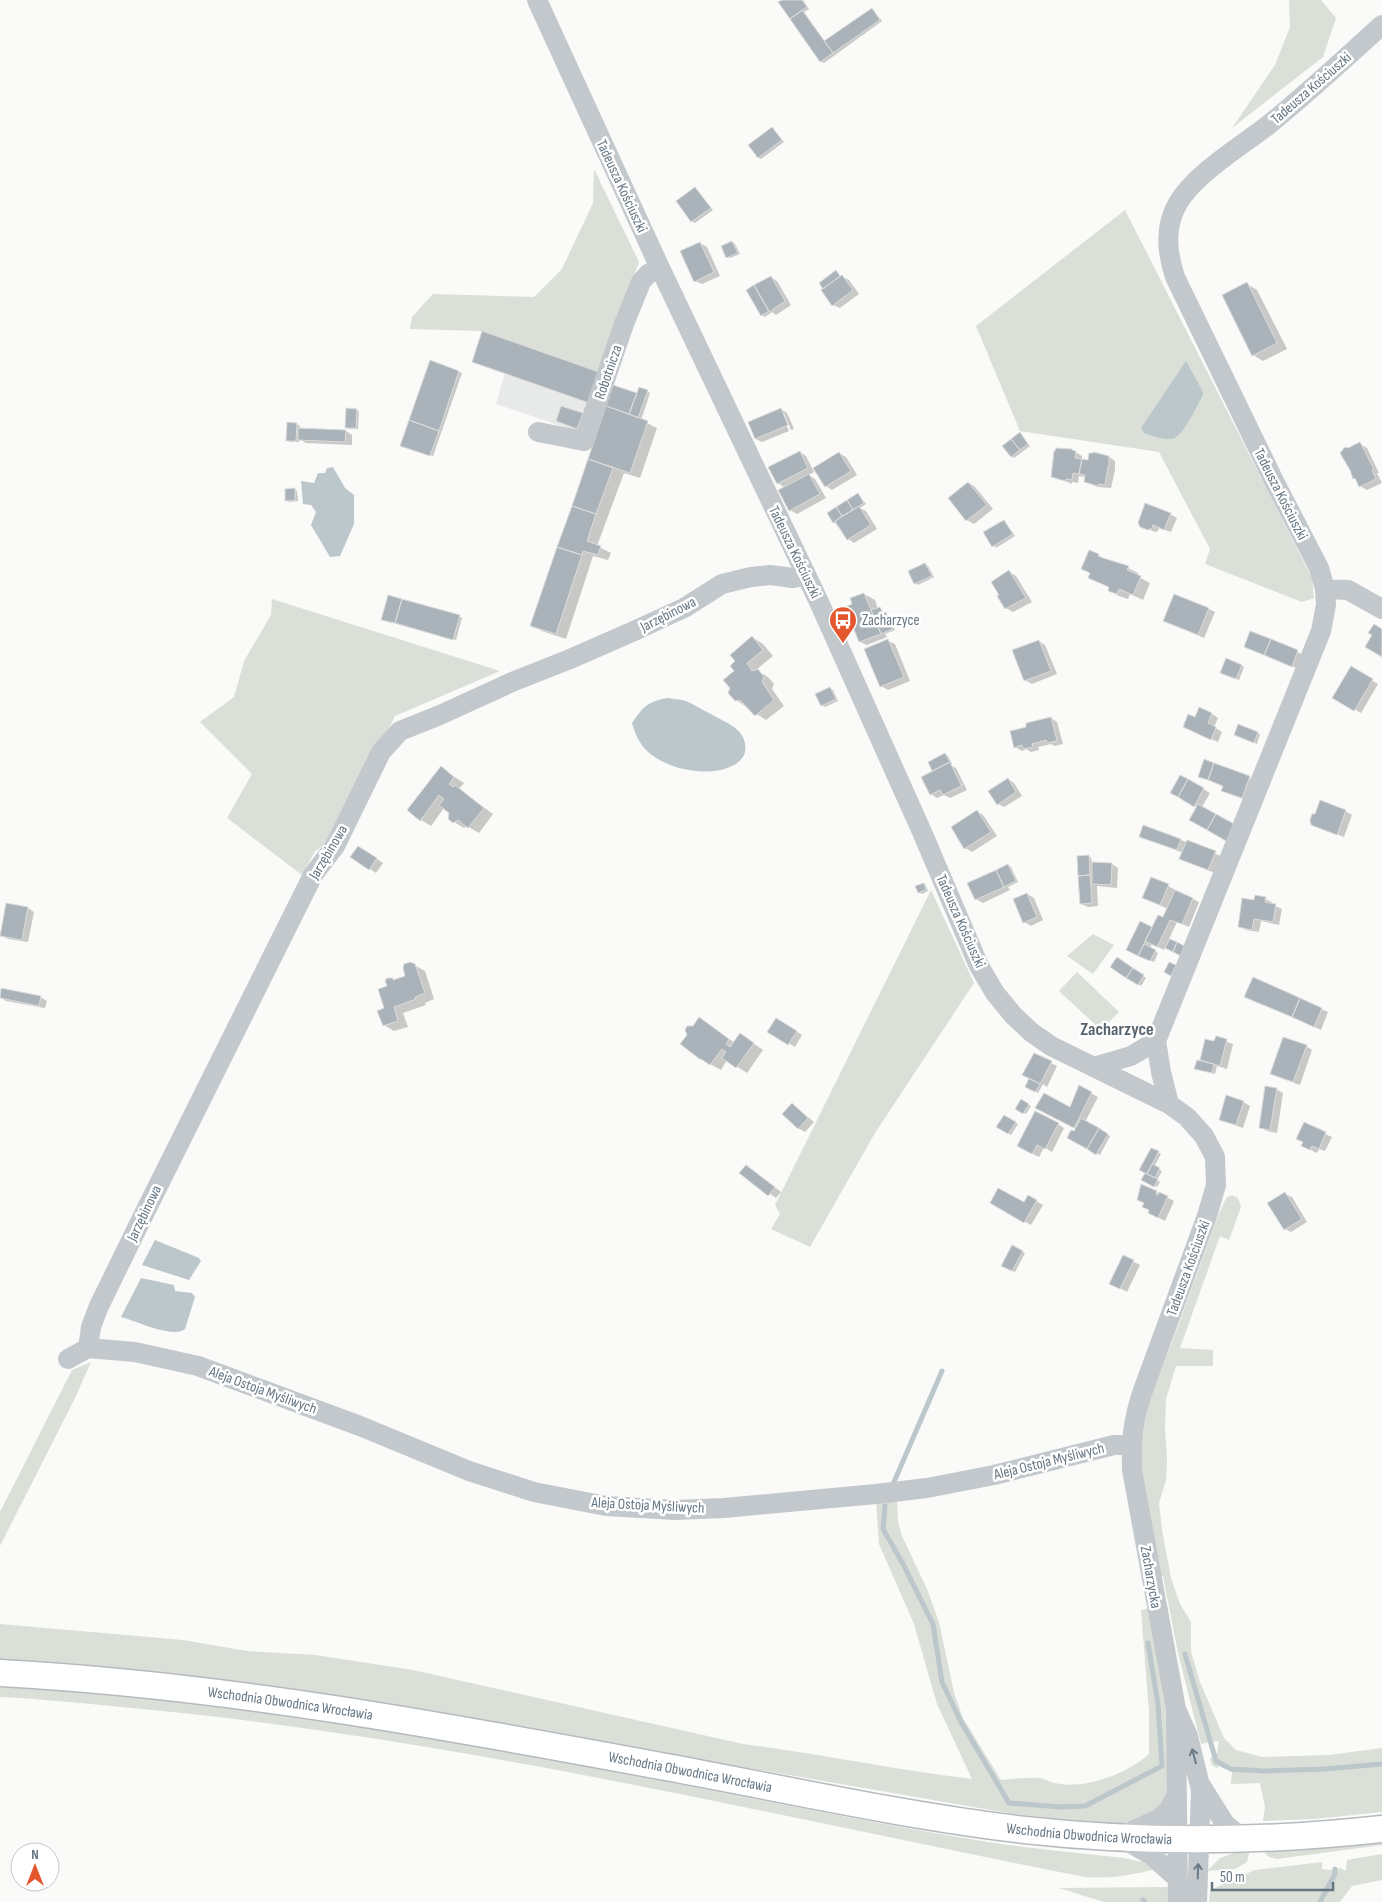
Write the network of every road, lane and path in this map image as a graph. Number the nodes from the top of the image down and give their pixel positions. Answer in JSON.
{"nodes":[{"id":1,"x":537,"y":0,"type":"edge"},
{"id":2,"x":1382,"y":25,"type":"edge"},
{"id":3,"x":660,"y":268,"type":"junction"},
{"id":4,"x":538,"y":432,"type":"dead end"},
{"id":5,"x":805,"y":574,"type":"junction"},
{"id":6,"x":1325,"y":589,"type":"junction"},
{"id":7,"x":1382,"y":609,"type":"edge"},
{"id":8,"x":1156,"y":1041,"type":"junction"},
{"id":9,"x":1093,"y":1067,"type":"junction"},
{"id":10,"x":1169,"y":1104,"type":"junction"},
{"id":11,"x":88,"y":1348,"type":"junction"},
{"id":12,"x":68,"y":1359,"type":"dead end"},
{"id":13,"x":1131,"y":1445,"type":"junction"},
{"id":14,"x":0,"y":1673,"type":"edge"},
{"id":15,"x":1176,"y":1709,"type":"junction"},
{"id":16,"x":1200,"y":1783,"type":"junction"},
{"id":17,"x":1177,"y":1795,"type":"junction"},
{"id":18,"x":1382,"y":1829,"type":"edge"},
{"id":19,"x":1120,"y":1837,"type":"junction"},
{"id":20,"x":1188,"y":1839,"type":"junction"},
{"id":21,"x":1243,"y":1839,"type":"junction"},
{"id":22,"x":1177,"y":1878,"type":"junction"},
{"id":23,"x":1178,"y":1902,"type":"edge"},
{"id":24,"x":1197,"y":1902,"type":"edge"}],
"edges":[{"from":1,"to":3,"type":"street","name":"Tadeusza Kościuszki"},
{"from":2,"to":6,"type":"street","name":"Tadeusza Kościuszki"},
{"from":3,"to":4,"type":"street","name":"Robotnicza"},
{"from":3,"to":5,"type":"street","name":"Tadeusza Kościuszki"},
{"from":5,"to":9,"type":"street","name":"Tadeusza Kościuszki"},
{"from":5,"to":11,"type":"street","name":"Jarzębinowa"},
{"from":6,"to":7,"type":"street"},
{"from":6,"to":8,"type":"street","name":"Tadeusza Kościuszki"},
{"from":8,"to":9,"type":"street"},
{"from":8,"to":10,"type":"street"},
{"from":9,"to":10,"type":"street","name":"Tadeusza Kościuszki"},
{"from":10,"to":13,"type":"street","name":"Tadeusza Kościuszki"},
{"from":11,"to":12,"type":"street"},
{"from":11,"to":13,"type":"street","name":"Aleja Ostoja Myśliwych"},
{"from":13,"to":15,"type":"street","name":"Zacharzycka"},
{"from":14,"to":19,"type":"main road","name":"Wschodnia Obwodnica Wrocławia"},
{"from":16,"to":15,"type":"street","name":"Zacharzycka","one_way":true},
{"from":15,"to":17,"type":"street","name":"Zacharzycka"},
{"from":16,"to":20,"type":"street","name":"Zacharzycka"},
{"from":16,"to":21,"type":"street"},
{"from":17,"to":19,"type":"street"},
{"from":17,"to":20,"type":"street","name":"Zacharzycka"},
{"from":18,"to":21,"type":"main road","name":"Wschodnia Obwodnica Wrocławia"},
{"from":19,"to":20,"type":"main road","name":"Wschodnia Obwodnica Wrocławia"},
{"from":19,"to":22,"type":"street"},
{"from":20,"to":21,"type":"main road","name":"Wschodnia Obwodnica Wrocławia"},
{"from":20,"to":22,"type":"street","name":"Zacharzycka"},
{"from":24,"to":20,"type":"street","name":"Zacharzycka","one_way":true},
{"from":22,"to":23,"type":"street","name":"Zacharzycka"}]}
